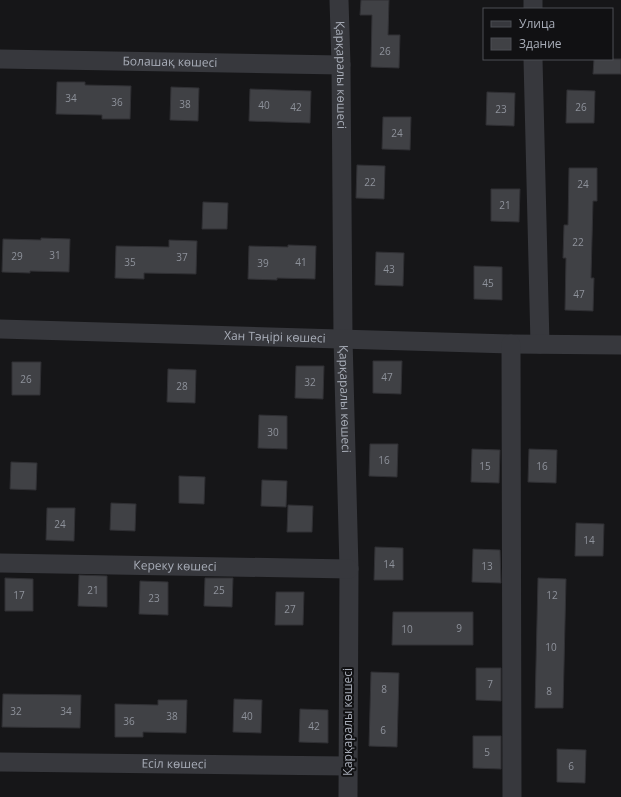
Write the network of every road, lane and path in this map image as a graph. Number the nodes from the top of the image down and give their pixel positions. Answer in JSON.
{"nodes":[{"id":1,"x":339,"y":0,"type":"edge"},
{"id":2,"x":0,"y":59,"type":"edge"},
{"id":3,"x":533,"y":60,"type":"edge"},
{"id":4,"x":341,"y":65,"type":"junction"},
{"id":5,"x":0,"y":329,"type":"edge"},
{"id":6,"x":343,"y":338,"type":"junction"},
{"id":7,"x":511,"y":344,"type":"junction"},
{"id":8,"x":540,"y":344,"type":"junction"},
{"id":9,"x":621,"y":346,"type":"edge"},
{"id":10,"x":0,"y":563,"type":"edge"},
{"id":11,"x":349,"y":569,"type":"junction"},
{"id":12,"x":0,"y":762,"type":"edge"},
{"id":13,"x":347,"y":766,"type":"junction"},
{"id":14,"x":348,"y":797,"type":"edge"},
{"id":15,"x":512,"y":797,"type":"edge"}],
"edges":[{"from":1,"to":4,"type":"street","name":"Қарқаралы көшесі"},
{"from":2,"to":4,"type":"street","name":"Болашақ көшесі"},
{"from":3,"to":8,"type":"street"},
{"from":4,"to":6,"type":"street","name":"Қарқаралы көшесі"},
{"from":5,"to":6,"type":"street","name":"Хан Тәңірі көшесі"},
{"from":6,"to":7,"type":"street","name":"Хан Тәңірі көшесі"},
{"from":6,"to":11,"type":"street","name":"Қарқаралы көшесі"},
{"from":7,"to":8,"type":"street","name":"Хан Тәңірі көшесі"},
{"from":7,"to":15,"type":"street"},
{"from":8,"to":9,"type":"street","name":"Хан Тәңірі көшесі"},
{"from":10,"to":11,"type":"street","name":"Кереку көшесі"},
{"from":11,"to":13,"type":"street","name":"Қарқаралы көшесі"},
{"from":12,"to":13,"type":"street","name":"Есіл көшесі"},
{"from":13,"to":14,"type":"street","name":"Қарқаралы көшесі"}]}
